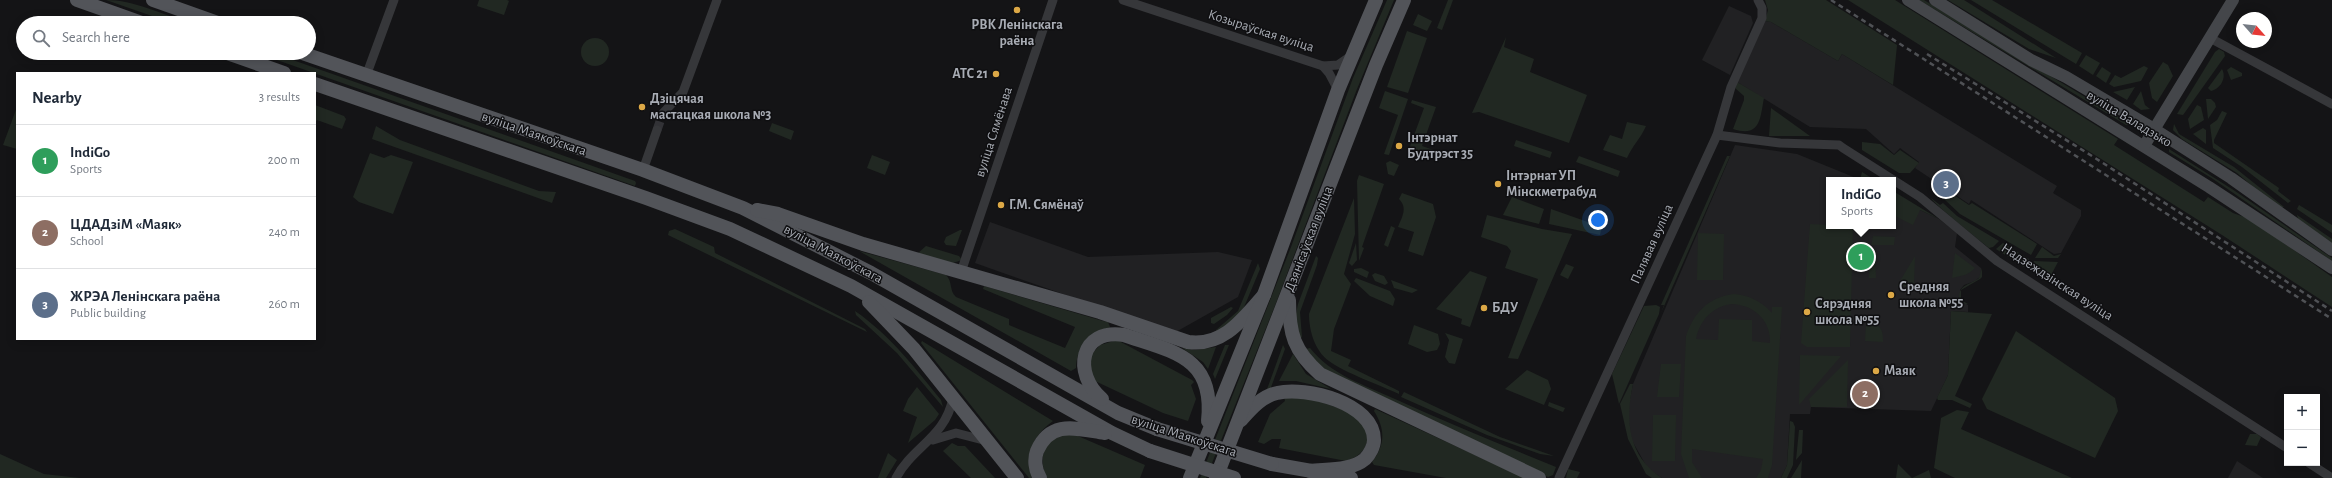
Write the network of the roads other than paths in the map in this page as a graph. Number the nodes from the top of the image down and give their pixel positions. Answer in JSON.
{"nodes":[{"id":1,"x":77,"y":0,"type":"edge"},
{"id":2,"x":153,"y":0,"type":"edge"},
{"id":3,"x":394,"y":0,"type":"edge"},
{"id":4,"x":717,"y":0,"type":"edge"},
{"id":5,"x":1053,"y":0,"type":"edge"},
{"id":6,"x":1123,"y":0,"type":"edge"},
{"id":7,"x":1376,"y":0,"type":"edge"},
{"id":8,"x":1404,"y":0,"type":"edge"},
{"id":9,"x":1758,"y":0,"type":"edge"},
{"id":10,"x":1908,"y":0,"type":"edge"},
{"id":11,"x":1935,"y":0,"type":"edge"},
{"id":12,"x":2233,"y":0,"type":"edge"},
{"id":13,"x":122,"y":16,"type":"edge"},
{"id":14,"x":198,"y":16,"type":"edge"},
{"id":15,"x":2210,"y":38,"type":"junction"},
{"id":16,"x":1352,"y":55,"type":"junction"},
{"id":17,"x":316,"y":58,"type":"edge"},
{"id":18,"x":247,"y":60,"type":"edge"},
{"id":19,"x":1322,"y":66,"type":"junction"},
{"id":20,"x":281,"y":72,"type":"edge"},
{"id":21,"x":366,"y":76,"type":"junction"},
{"id":22,"x":316,"y":84,"type":"edge"},
{"id":23,"x":1338,"y":90,"type":"junction"},
{"id":24,"x":2332,"y":104,"type":"edge"},
{"id":25,"x":664,"y":114,"type":"tunnel mouth"},
{"id":26,"x":2154,"y":129,"type":"junction"},
{"id":27,"x":657,"y":130,"type":"tunnel mouth"},
{"id":28,"x":1717,"y":135,"type":"junction"},
{"id":29,"x":2144,"y":146,"type":"junction"},
{"id":30,"x":643,"y":170,"type":"junction"},
{"id":31,"x":1888,"y":177,"type":"edge"},
{"id":32,"x":1896,"y":182,"type":"edge"},
{"id":33,"x":743,"y":208,"type":"junction"},
{"id":34,"x":2332,"y":250,"type":"edge"},
{"id":35,"x":2332,"y":268,"type":"edge"},
{"id":36,"x":961,"y":272,"type":"junction"},
{"id":37,"x":851,"y":286,"type":"junction"},
{"id":38,"x":1289,"y":294,"type":"junction"},
{"id":39,"x":1264,"y":295,"type":"junction"},
{"id":40,"x":953,"y":398,"type":"junction"},
{"id":41,"x":1118,"y":413,"type":"junction"},
{"id":42,"x":1235,"y":427,"type":"junction"},
{"id":43,"x":1112,"y":433,"type":"junction"},
{"id":44,"x":1207,"y":435,"type":"junction"},
{"id":45,"x":931,"y":440,"type":"junction"},
{"id":46,"x":987,"y":441,"type":"junction"},
{"id":47,"x":2284,"y":446,"type":"edge"},
{"id":48,"x":2314,"y":466,"type":"edge"},
{"id":49,"x":1310,"y":471,"type":"junction"},
{"id":50,"x":896,"y":478,"type":"edge"},
{"id":51,"x":1017,"y":478,"type":"edge"},
{"id":52,"x":1040,"y":478,"type":"edge"},
{"id":53,"x":1190,"y":478,"type":"edge"},
{"id":54,"x":1216,"y":478,"type":"edge"},
{"id":55,"x":1234,"y":478,"type":"edge"},
{"id":56,"x":1351,"y":478,"type":"edge"},
{"id":57,"x":1539,"y":478,"type":"edge"},
{"id":58,"x":1560,"y":478,"type":"edge"},
{"id":59,"x":2332,"y":478,"type":"edge"}],
"edges":[{"from":1,"to":13,"type":"main road"},
{"from":2,"to":14,"type":"main road"},
{"from":3,"to":21,"type":"street"},
{"from":4,"to":25,"type":"street"},
{"from":5,"to":36,"type":"street","name":"вуліца Сямёнава"},
{"from":6,"to":19,"type":"street","name":"Козыраўская вуліца"},
{"from":7,"to":16,"type":"main road","name":"Дзянісаўская вуліца"},
{"from":8,"to":38,"type":"main road","name":"Дзянісаўская вуліца"},
{"from":9,"to":28,"type":"street","name":"Палявая вуліца"},
{"from":10,"to":29,"type":"main road","name":"вуліца Валадзько"},
{"from":11,"to":26,"type":"main road","name":"вуліца Валадзько"},
{"from":12,"to":15,"type":"main road"},
{"from":15,"to":24,"type":"street"},
{"from":15,"to":26,"type":"main road"},
{"from":16,"to":19,"type":"street","name":"Козыраўская вуліца"},
{"from":16,"to":23,"type":"main road","name":"Дзянісаўская вуліца"},
{"from":17,"to":21,"type":"main road","name":"вуліца Маякоўскага"},
{"from":18,"to":20,"type":"main road"},
{"from":19,"to":23,"type":"street","name":"Козыраўская вуліца"},
{"from":21,"to":30,"type":"main road","name":"вуліца Маякоўскага"},
{"from":22,"to":37,"type":"main road","name":"вуліца Маякоўскага"},
{"from":23,"to":39,"type":"main road","name":"Дзянісаўская вуліца"},
{"from":26,"to":29,"type":"main road"},
{"from":26,"to":34,"type":"main road","name":"вуліца Валадзько"},
{"from":27,"to":30,"type":"street"},
{"from":28,"to":31,"type":"street","name":"Надзеждзінская вуліца"},
{"from":28,"to":58,"type":"street","name":"Палявая вуліца"},
{"from":29,"to":35,"type":"main road","name":"вуліца Валадзько"},
{"from":30,"to":33,"type":"main road","name":"вуліца Маякоўскага"},
{"from":32,"to":47,"type":"street","name":"Надзеждзінская вуліца"},
{"from":33,"to":36,"type":"main road"},
{"from":33,"to":41,"type":"main road","name":"вуліца Маякоўскага"},
{"from":36,"to":39,"type":"main road"},
{"from":37,"to":40,"type":"main road"},
{"from":37,"to":43,"type":"main road","name":"вуліца Маякоўскага"},
{"from":38,"to":42,"type":"main road","name":"Дзянісаўская вуліца"},
{"from":38,"to":57,"type":"main road"},
{"from":39,"to":44,"type":"main road","name":"Дзянісаўская вуліца"},
{"from":40,"to":45,"type":"street"},
{"from":40,"to":46,"type":"main road"},
{"from":41,"to":44,"type":"main road"},
{"from":41,"to":49,"type":"main road","name":"вуліца Маякоўскага","bridge":true},
{"from":42,"to":49,"type":"main road"},
{"from":42,"to":54,"type":"main road","name":"Дзянісаўская вуліца"},
{"from":43,"to":52,"type":"main road"},
{"from":43,"to":55,"type":"main road","name":"вуліца Маякоўскага","bridge":true},
{"from":44,"to":53,"type":"main road","name":"Дзянісаўская вуліца"},
{"from":45,"to":46,"type":"street"},
{"from":45,"to":50,"type":"street"},
{"from":46,"to":51,"type":"main road"},
{"from":48,"to":59,"type":"street"},
{"from":49,"to":56,"type":"main road","name":"вуліца Маякоўскага"}]}
